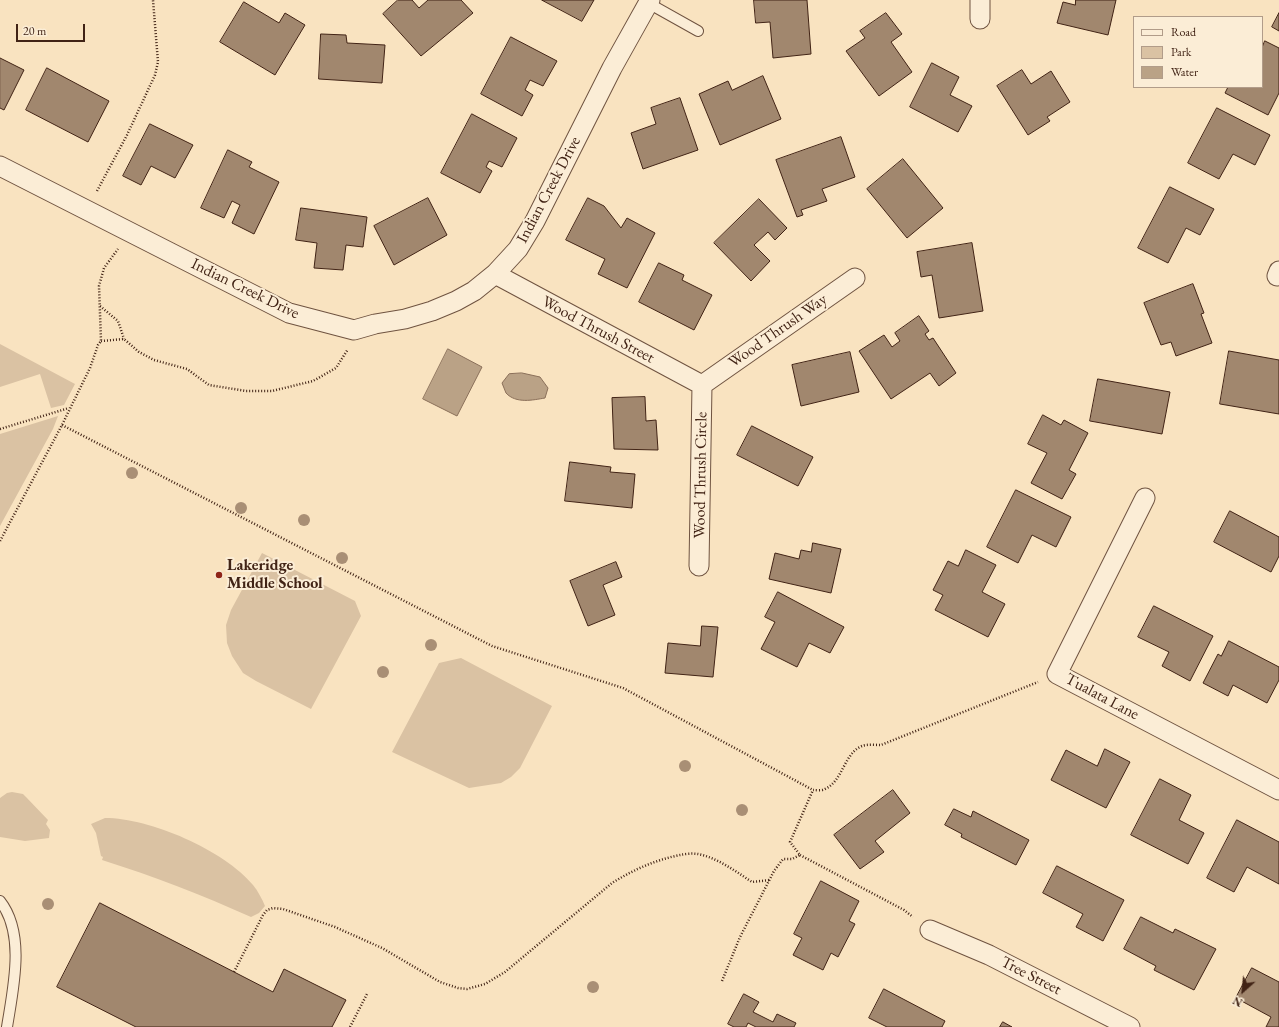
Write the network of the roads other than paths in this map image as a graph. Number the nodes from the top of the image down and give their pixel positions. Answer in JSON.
{"nodes":[{"id":1,"x":980,"y":0,"type":"edge"},
{"id":2,"x":649,"y":2,"type":"edge"},
{"id":3,"x":980,"y":19,"type":"dead end"},
{"id":4,"x":698,"y":31,"type":"dead end"},
{"id":5,"x":0,"y":166,"type":"edge"},
{"id":6,"x":495,"y":274,"type":"junction"},
{"id":7,"x":855,"y":278,"type":"dead end"},
{"id":8,"x":702,"y":385,"type":"junction"},
{"id":9,"x":1145,"y":498,"type":"dead end"},
{"id":10,"x":700,"y":566,"type":"dead end"},
{"id":11,"x":1279,"y":790,"type":"edge"},
{"id":12,"x":0,"y":901,"type":"edge"},
{"id":13,"x":930,"y":930,"type":"road end"},
{"id":14,"x":7,"y":1027,"type":"edge"},
{"id":15,"x":1130,"y":1027,"type":"edge"}],
"edges":[{"from":1,"to":3,"type":"street"},
{"from":2,"to":4,"type":"lane"},
{"from":2,"to":6,"type":"street","name":"Indian Creek Drive"},
{"from":5,"to":6,"type":"street","name":"Indian Creek Drive"},
{"from":6,"to":8,"type":"street","name":"Wood Thrush Street"},
{"from":7,"to":8,"type":"street","name":"Wood Thrush Way"},
{"from":8,"to":10,"type":"street","name":"Wood Thrush Circle"},
{"from":9,"to":11,"type":"street","name":"Tualata Lane"},
{"from":12,"to":14,"type":"lane"},
{"from":13,"to":15,"type":"street","name":"Tree Street"}]}
